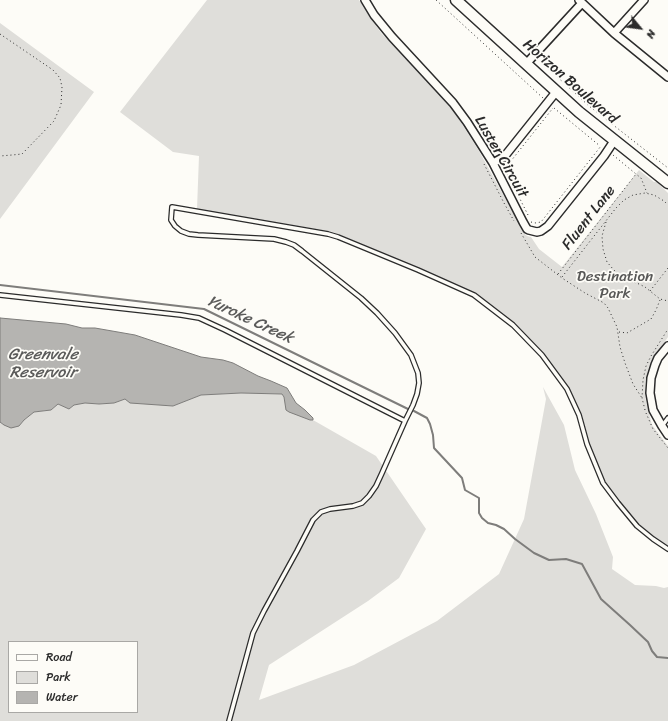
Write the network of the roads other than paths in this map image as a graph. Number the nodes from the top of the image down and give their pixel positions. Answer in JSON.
{"nodes":[{"id":1,"x":365,"y":0,"type":"edge"},
{"id":2,"x":456,"y":0,"type":"edge"},
{"id":3,"x":644,"y":0,"type":"edge"},
{"id":4,"x":581,"y":2,"type":"edge"},
{"id":5,"x":614,"y":33,"type":"junction"},
{"id":6,"x":526,"y":64,"type":"junction"},
{"id":7,"x":668,"y":77,"type":"edge"},
{"id":8,"x":556,"y":92,"type":"junction"},
{"id":9,"x":614,"y":141,"type":"junction"},
{"id":10,"x":492,"y":163,"type":"junction"},
{"id":11,"x":668,"y":184,"type":"edge"},
{"id":12,"x":0,"y":295,"type":"edge"},
{"id":13,"x":668,"y":346,"type":"edge"},
{"id":14,"x":668,"y":418,"type":"edge"},
{"id":15,"x":405,"y":421,"type":"junction"},
{"id":16,"x":662,"y":426,"type":"junction"},
{"id":17,"x":668,"y":435,"type":"edge"},
{"id":18,"x":668,"y":549,"type":"edge"},
{"id":19,"x":229,"y":721,"type":"edge"}],
"edges":[{"from":1,"to":10,"type":"street","name":"Luster Circuit"},
{"from":2,"to":6,"type":"street","name":"Horizon Boulevard"},
{"from":3,"to":5,"type":"street"},
{"from":4,"to":5,"type":"street"},
{"from":4,"to":6,"type":"street"},
{"from":5,"to":7,"type":"street"},
{"from":6,"to":8,"type":"street","name":"Horizon Boulevard"},
{"from":8,"to":9,"type":"street","name":"Horizon Boulevard"},
{"from":8,"to":10,"type":"street"},
{"from":9,"to":10,"type":"street","name":"Luster Circuit"},
{"from":9,"to":11,"type":"street","name":"Horizon Boulevard"},
{"from":12,"to":15,"type":"lane"},
{"from":13,"to":16,"type":"street"},
{"from":14,"to":16,"type":"lane"},
{"from":15,"to":18,"type":"lane"},
{"from":15,"to":19,"type":"lane"},
{"from":16,"to":17,"type":"street"}]}
